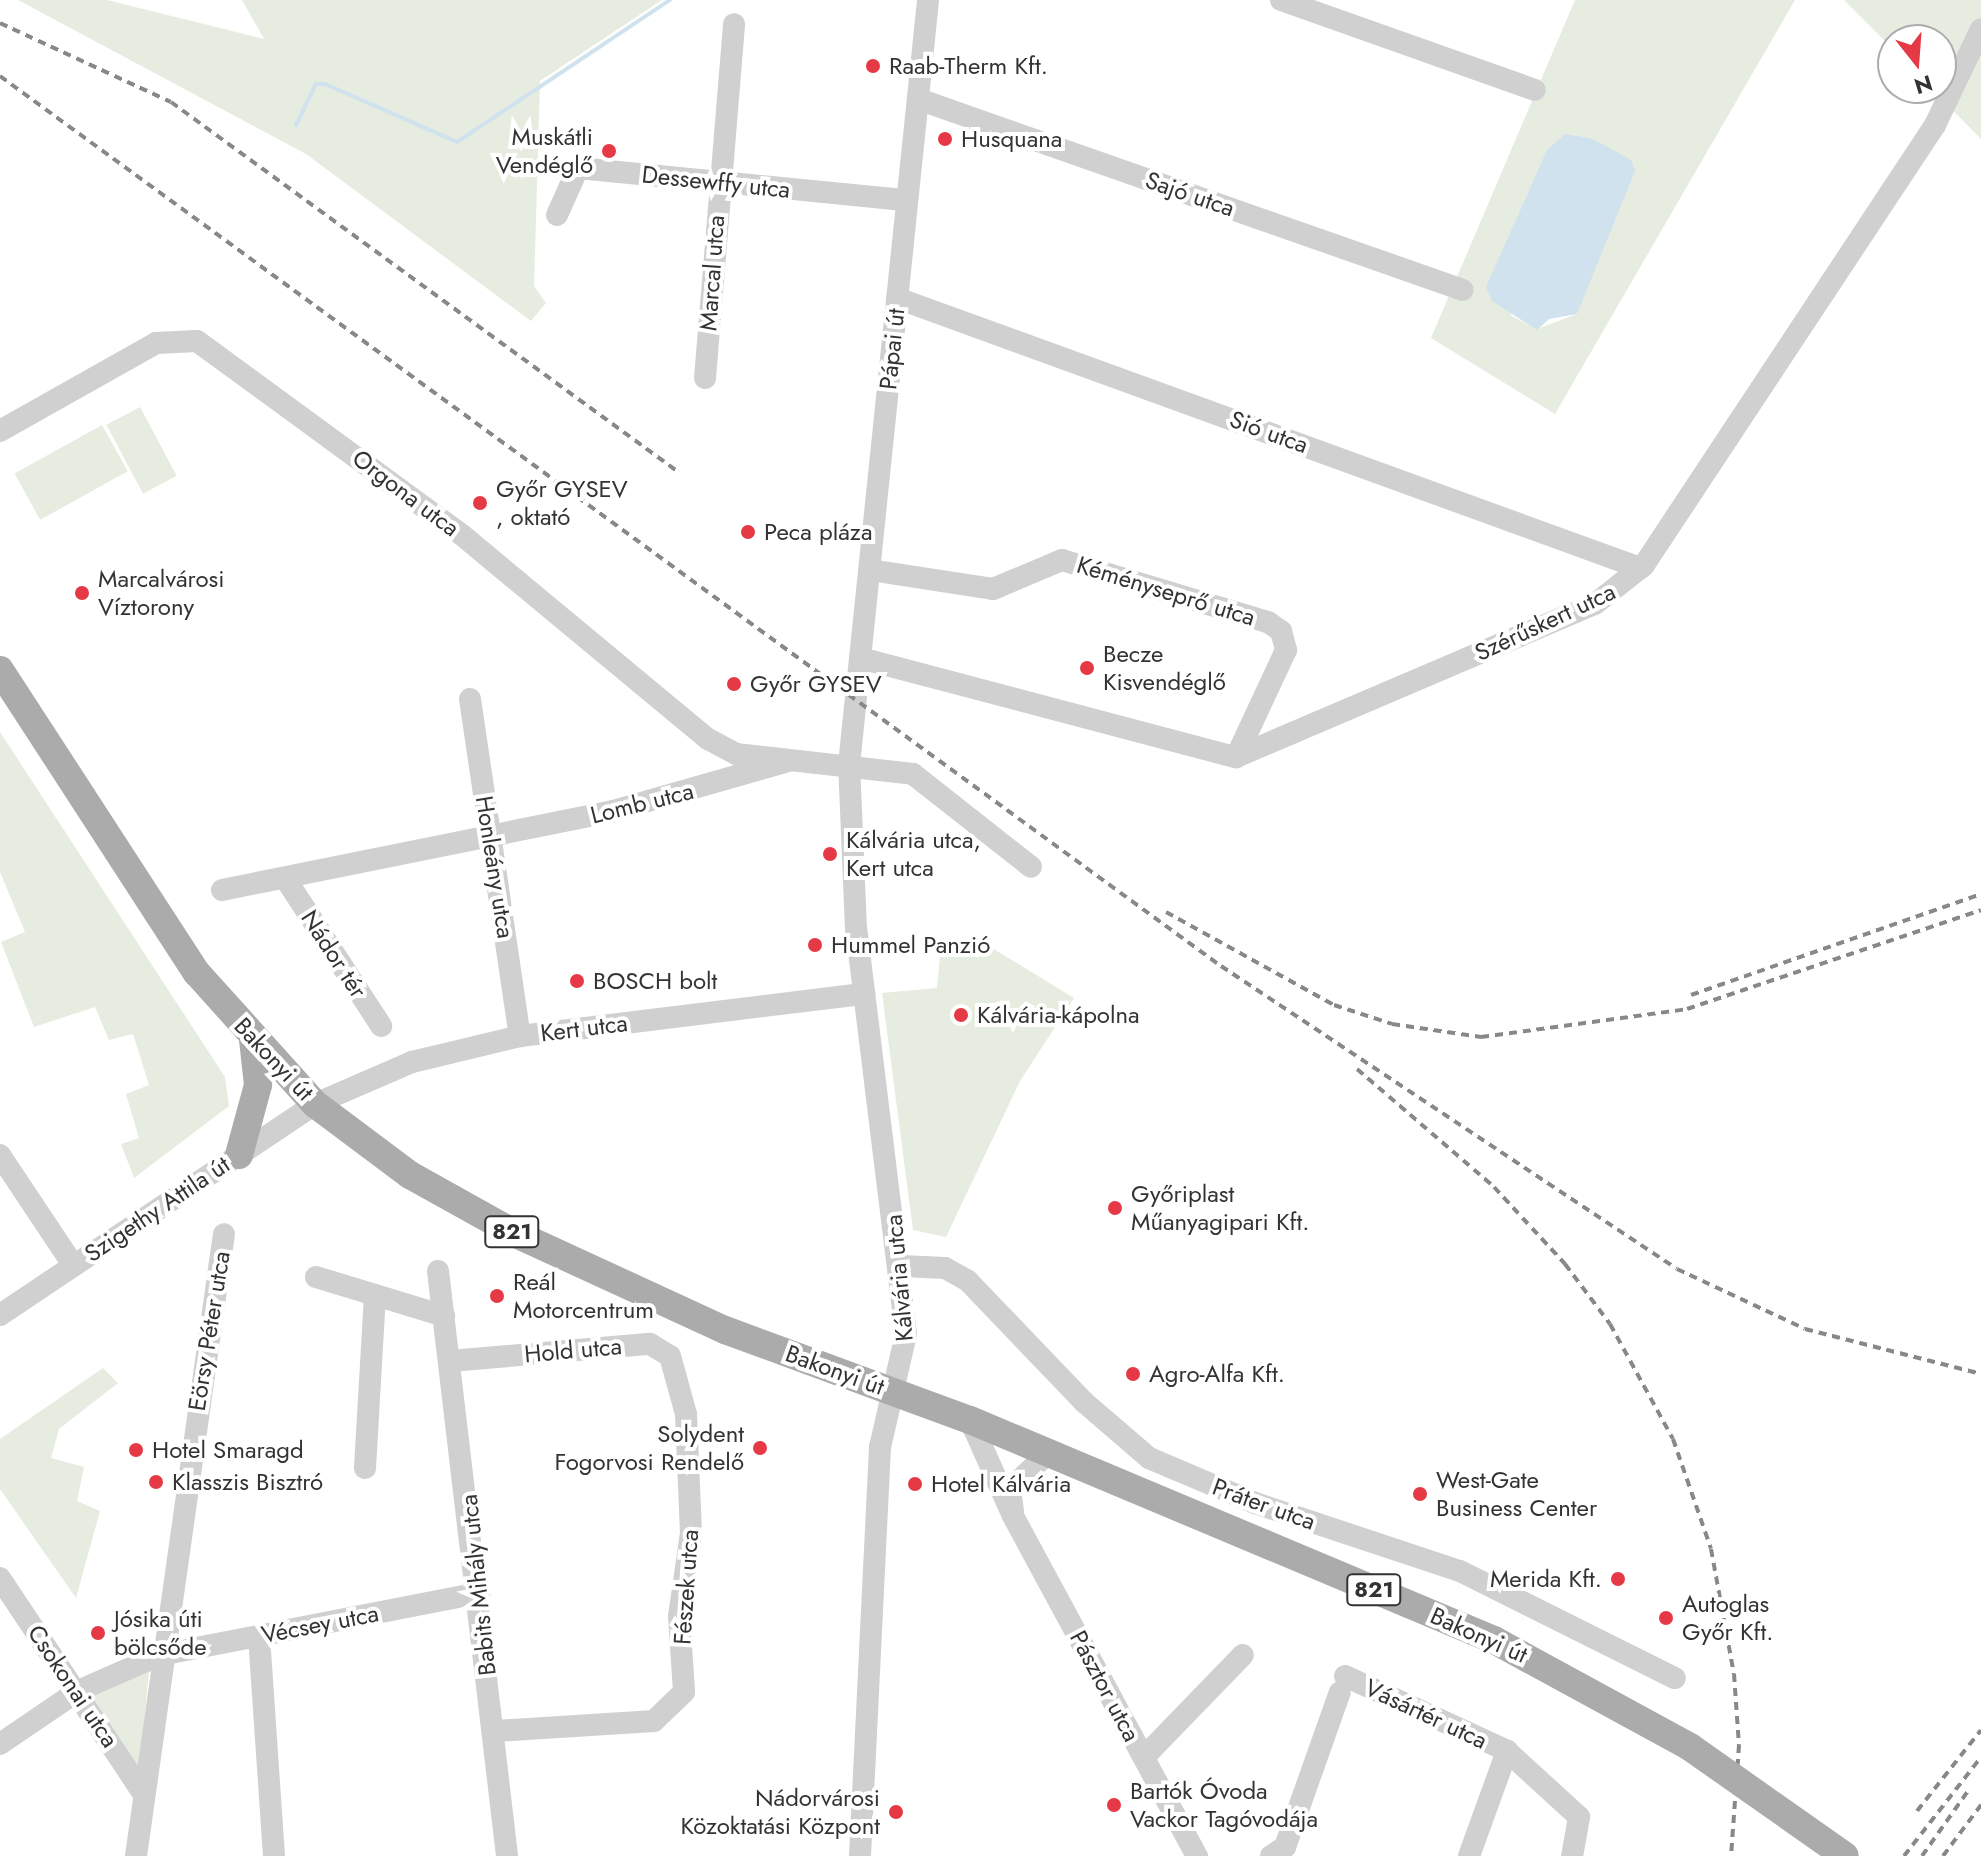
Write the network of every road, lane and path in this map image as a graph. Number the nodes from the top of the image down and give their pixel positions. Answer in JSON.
{"nodes":[{"id":1,"x":928,"y":0,"type":"edge"},
{"id":2,"x":1281,"y":0,"type":"edge"},
{"id":3,"x":734,"y":24,"type":"dead end"},
{"id":4,"x":1978,"y":40,"type":"edge"},
{"id":5,"x":1535,"y":90,"type":"dead end"},
{"id":6,"x":918,"y":99,"type":"junction"},
{"id":7,"x":718,"y":183,"type":"junction"},
{"id":8,"x":906,"y":200,"type":"junction"},
{"id":9,"x":557,"y":215,"type":"dead end"},
{"id":10,"x":1463,"y":290,"type":"dead end"},
{"id":11,"x":897,"y":298,"type":"junction"},
{"id":12,"x":705,"y":378,"type":"dead end"},
{"id":13,"x":0,"y":431,"type":"edge"},
{"id":14,"x":1640,"y":568,"type":"junction"},
{"id":15,"x":870,"y":570,"type":"junction"},
{"id":16,"x":860,"y":658,"type":"junction"},
{"id":17,"x":0,"y":670,"type":"edge"},
{"id":18,"x":470,"y":699,"type":"dead end"},
{"id":19,"x":854,"y":699,"type":"joint"},
{"id":20,"x":1236,"y":757,"type":"junction"},
{"id":21,"x":793,"y":759,"type":"junction"},
{"id":22,"x":849,"y":765,"type":"junction"},
{"id":23,"x":490,"y":838,"type":"junction"},
{"id":24,"x":1031,"y":867,"type":"dead end"},
{"id":25,"x":287,"y":881,"type":"junction"},
{"id":26,"x":222,"y":890,"type":"dead end"},
{"id":27,"x":864,"y":994,"type":"junction"},
{"id":28,"x":381,"y":1026,"type":"dead end"},
{"id":29,"x":520,"y":1036,"type":"junction"},
{"id":30,"x":253,"y":1040,"type":"junction"},
{"id":31,"x":315,"y":1104,"type":"junction"},
{"id":32,"x":0,"y":1155,"type":"edge"},
{"id":33,"x":239,"y":1155,"type":"junction"},
{"id":34,"x":224,"y":1234,"type":"dead end"},
{"id":35,"x":73,"y":1265,"type":"junction"},
{"id":36,"x":902,"y":1266,"type":"junction"},
{"id":37,"x":438,"y":1271,"type":"dead end"},
{"id":38,"x":316,"y":1277,"type":"dead end"},
{"id":39,"x":375,"y":1295,"type":"junction"},
{"id":40,"x":0,"y":1315,"type":"edge"},
{"id":41,"x":444,"y":1316,"type":"junction"},
{"id":42,"x":450,"y":1361,"type":"junction"},
{"id":43,"x":681,"y":1376,"type":"joint"},
{"id":44,"x":897,"y":1392,"type":"junction"},
{"id":45,"x":970,"y":1420,"type":"junction"},
{"id":46,"x":1046,"y":1455,"type":"junction"},
{"id":47,"x":365,"y":1468,"type":"dead end"},
{"id":48,"x":1013,"y":1516,"type":"junction"},
{"id":49,"x":0,"y":1578,"type":"edge"},
{"id":50,"x":480,"y":1593,"type":"junction"},
{"id":51,"x":259,"y":1636,"type":"junction"},
{"id":52,"x":160,"y":1655,"type":"junction"},
{"id":53,"x":1243,"y":1655,"type":"dead end"},
{"id":54,"x":1675,"y":1678,"type":"dead end"},
{"id":55,"x":78,"y":1691,"type":"junction"},
{"id":56,"x":493,"y":1731,"type":"junction"},
{"id":57,"x":0,"y":1744,"type":"edge"},
{"id":58,"x":1507,"y":1751,"type":"junction"},
{"id":59,"x":1144,"y":1757,"type":"junction"},
{"id":60,"x":144,"y":1795,"type":"junction"},
{"id":61,"x":136,"y":1856,"type":"edge"},
{"id":62,"x":274,"y":1856,"type":"edge"},
{"id":63,"x":507,"y":1856,"type":"edge"},
{"id":64,"x":860,"y":1856,"type":"edge"},
{"id":65,"x":1197,"y":1856,"type":"edge"},
{"id":66,"x":1271,"y":1856,"type":"edge"},
{"id":67,"x":1469,"y":1856,"type":"edge"},
{"id":68,"x":1572,"y":1856,"type":"edge"},
{"id":69,"x":1845,"y":1856,"type":"edge"}],
"edges":[{"from":1,"to":6,"type":"street","name":"Pápai út"},
{"from":2,"to":5,"type":"street"},
{"from":3,"to":7,"type":"street","name":"Marcal utca"},
{"from":4,"to":14,"type":"street","name":"Szérűskert utca"},
{"from":6,"to":8,"type":"street","name":"Pápai út"},
{"from":6,"to":10,"type":"street","name":"Sajó utca"},
{"from":7,"to":8,"type":"street","name":"Dessewffy utca"},
{"from":7,"to":9,"type":"street","name":"Dessewffy utca"},
{"from":7,"to":12,"type":"street","name":"Marcal utca"},
{"from":8,"to":11,"type":"street","name":"Pápai út"},
{"from":11,"to":14,"type":"street","name":"Sió utca"},
{"from":11,"to":15,"type":"street","name":"Pápai út"},
{"from":13,"to":21,"type":"street","name":"Orgona utca"},
{"from":14,"to":20,"type":"street","name":"Szérűskert utca"},
{"from":15,"to":16,"type":"street","name":"Pápai út"},
{"from":15,"to":20,"type":"street","name":"Kéményseprő utca"},
{"from":16,"to":19,"type":"street","name":"Pápai út"},
{"from":16,"to":20,"type":"street"},
{"from":17,"to":30,"type":"main road","name":"Bakonyi út","number":"821"},
{"from":18,"to":23,"type":"street","name":"Honleány utca"},
{"from":19,"to":22,"type":"street","name":"Kálvária utca"},
{"from":21,"to":22,"type":"street","name":"Lomb utca"},
{"from":21,"to":23,"type":"street","name":"Lomb utca"},
{"from":22,"to":24,"type":"street","name":"Lomb utca"},
{"from":22,"to":27,"type":"street","name":"Kálvária utca"},
{"from":23,"to":25,"type":"street","name":"Lomb utca"},
{"from":23,"to":29,"type":"street","name":"Honleány utca"},
{"from":25,"to":26,"type":"street","name":"Lomb utca"},
{"from":25,"to":28,"type":"street","name":"Nádor tér"},
{"from":27,"to":29,"type":"street","name":"Kert utca"},
{"from":27,"to":36,"type":"street","name":"Kálvária utca"},
{"from":29,"to":31,"type":"street","name":"Kert utca"},
{"from":30,"to":31,"type":"main road","name":"Bakonyi út","number":"821"},
{"from":30,"to":33,"type":"main road"},
{"from":31,"to":33,"type":"street","name":"Szigethy Attila út"},
{"from":31,"to":44,"type":"main road","name":"Bakonyi út","number":"821"},
{"from":32,"to":35,"type":"street"},
{"from":33,"to":35,"type":"street","name":"Szigethy Attila út"},
{"from":34,"to":52,"type":"street","name":"Eörsy Péter utca"},
{"from":35,"to":40,"type":"street","name":"Szigethy Attila út"},
{"from":36,"to":44,"type":"street","name":"Kálvária utca"},
{"from":36,"to":54,"type":"street","name":"Práter utca"},
{"from":37,"to":41,"type":"street","name":"Babits Mihály utca"},
{"from":38,"to":39,"type":"street"},
{"from":39,"to":41,"type":"street"},
{"from":39,"to":47,"type":"street"},
{"from":41,"to":42,"type":"street","name":"Babits Mihály utca"},
{"from":42,"to":43,"type":"street","name":"Hold utca"},
{"from":42,"to":50,"type":"street","name":"Babits Mihály utca"},
{"from":43,"to":56,"type":"street","name":"Fészek utca"},
{"from":44,"to":45,"type":"main road","name":"Bakonyi út","number":"821"},
{"from":44,"to":64,"type":"street","name":"Kálvária utca"},
{"from":45,"to":46,"type":"main road","name":"Bakonyi út","number":"821"},
{"from":45,"to":48,"type":"street","name":"Pásztor utca"},
{"from":46,"to":48,"type":"street"},
{"from":46,"to":69,"type":"main road","name":"Bakonyi út","number":"821","bridge":true},
{"from":48,"to":59,"type":"street","name":"Pásztor utca"},
{"from":49,"to":55,"type":"street","name":"Csokonai utca"},
{"from":50,"to":51,"type":"street","name":"Vécsey utca"},
{"from":50,"to":56,"type":"street","name":"Babits Mihály utca"},
{"from":51,"to":52,"type":"street","name":"Vécsey utca"},
{"from":51,"to":62,"type":"street"},
{"from":52,"to":55,"type":"street","name":"Vécsey utca"},
{"from":52,"to":60,"type":"street","name":"Eörsy Péter utca"},
{"from":53,"to":59,"type":"street"},
{"from":55,"to":57,"type":"street","name":"Vécsey utca"},
{"from":55,"to":60,"type":"street","name":"Csokonai utca"},
{"from":56,"to":63,"type":"street","name":"Babits Mihály utca"},
{"from":58,"to":66,"type":"street","name":"Vásártér utca"},
{"from":58,"to":67,"type":"street"},
{"from":58,"to":68,"type":"street","name":"Vásártér utca"},
{"from":59,"to":65,"type":"street","name":"Pásztor utca"},
{"from":60,"to":61,"type":"street","name":"Eörsy Péter utca"}]}
